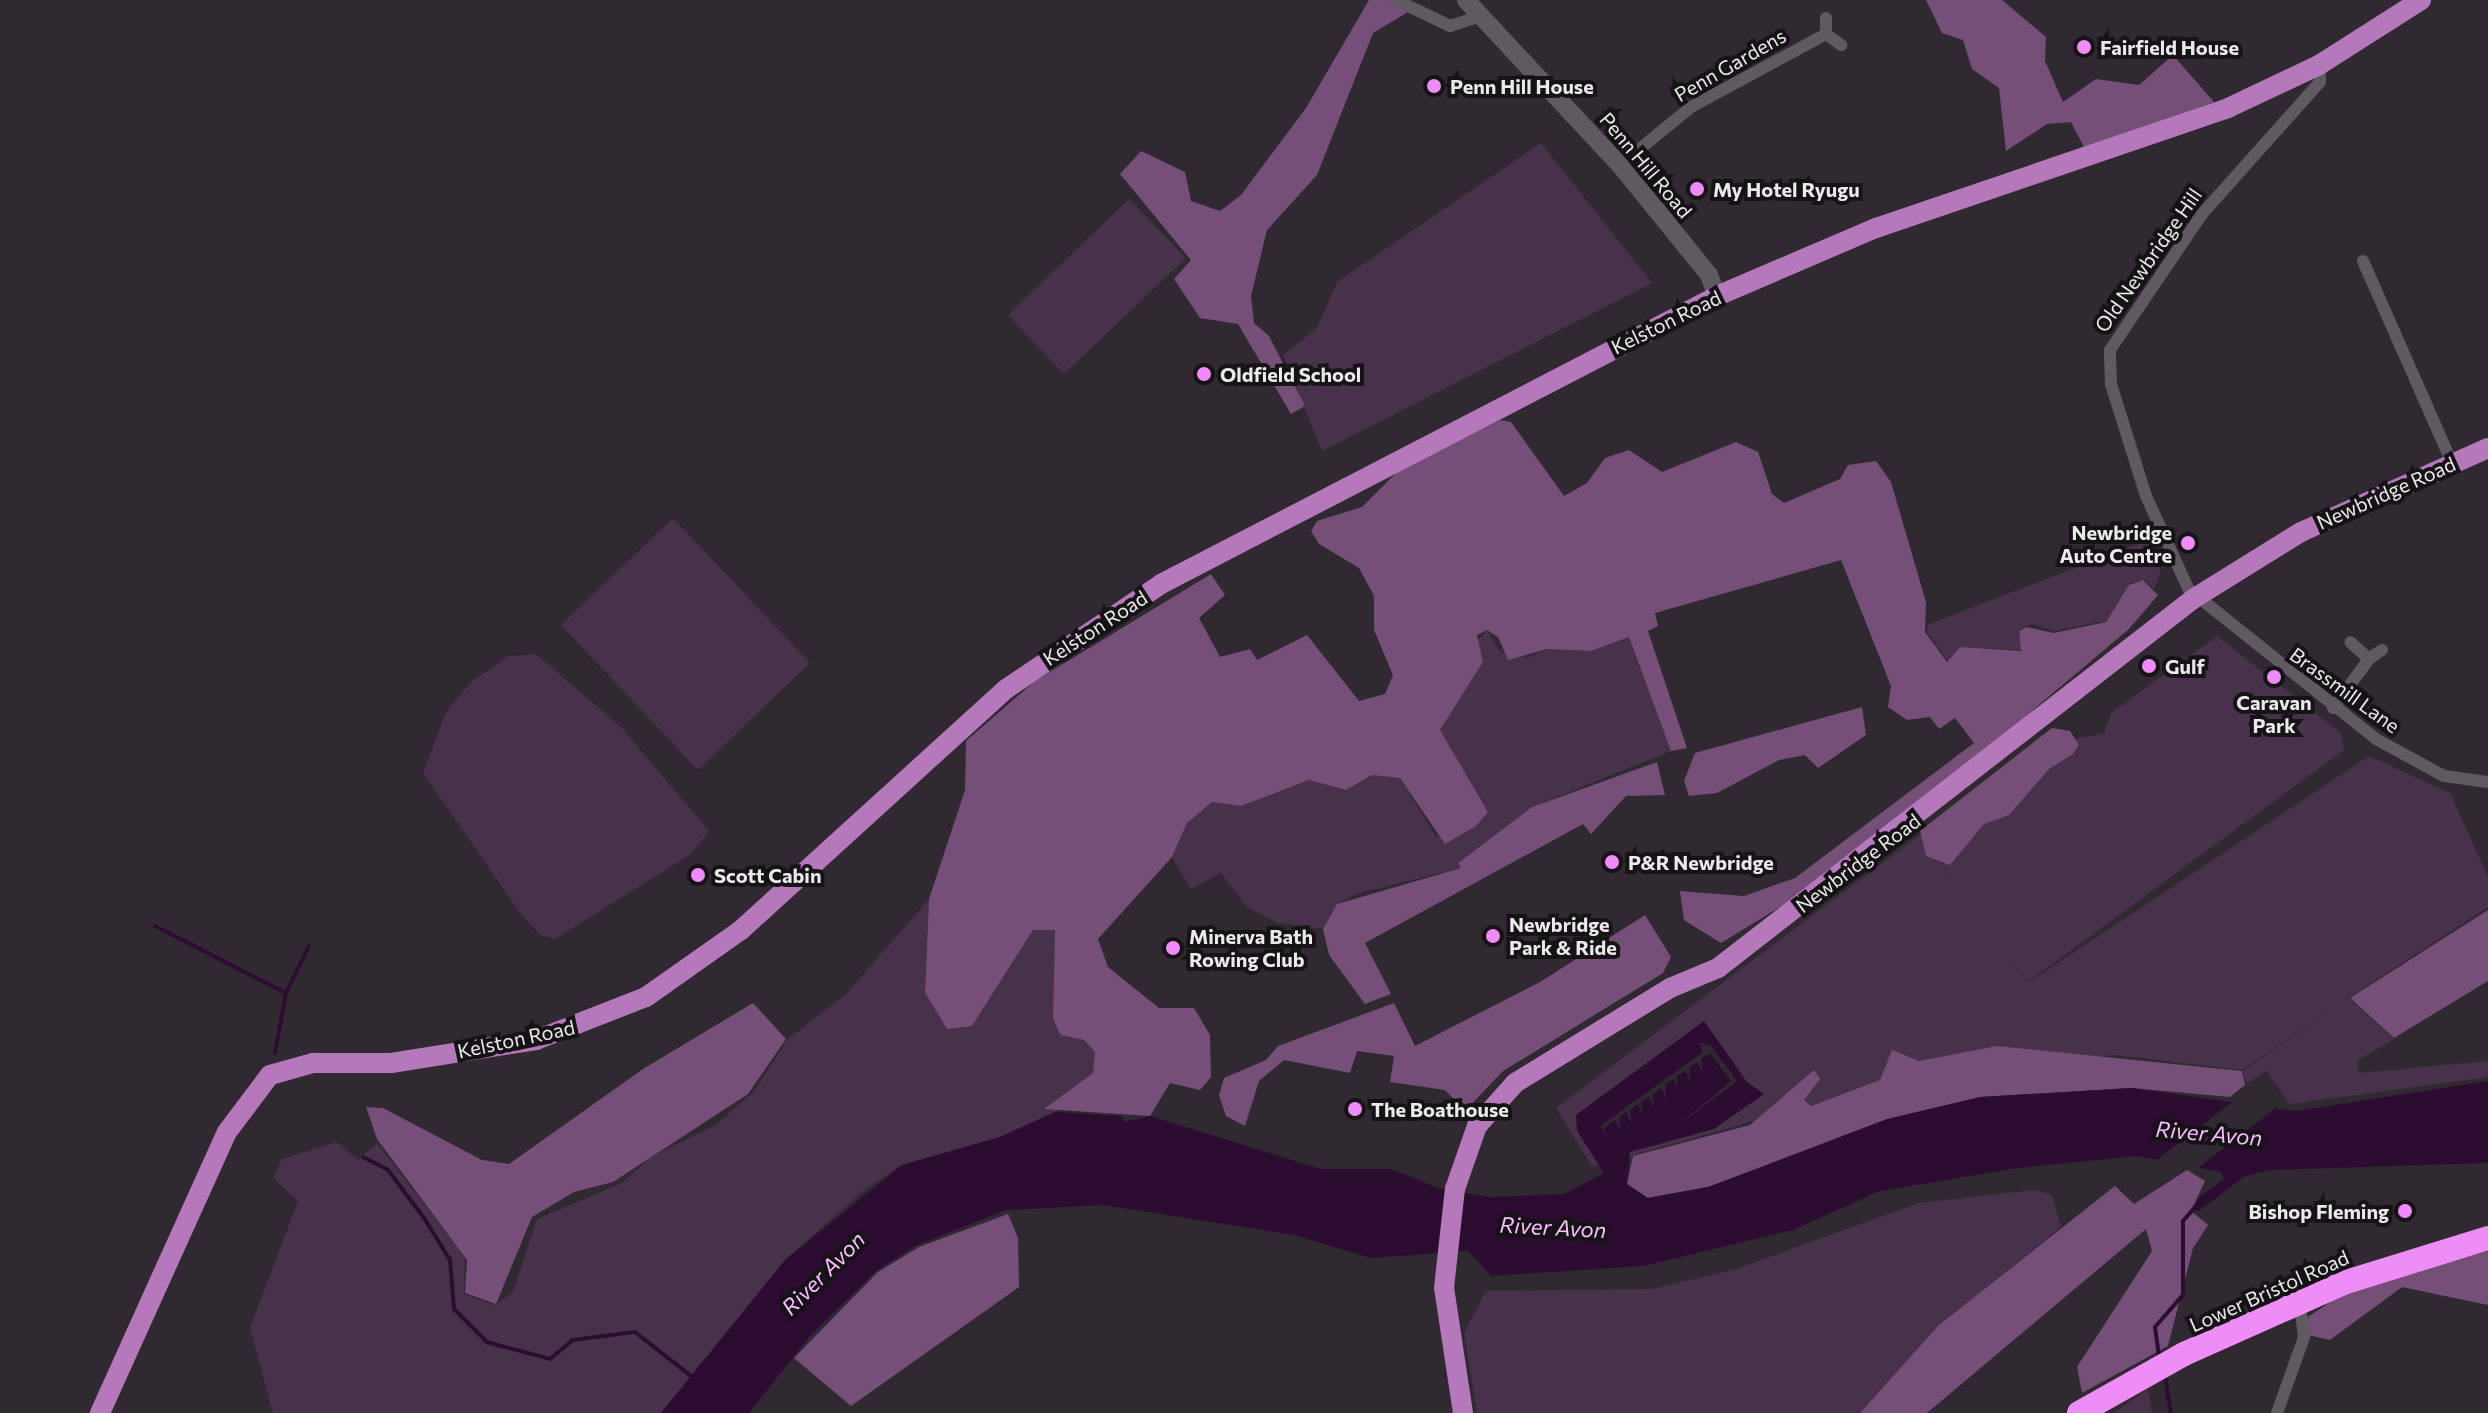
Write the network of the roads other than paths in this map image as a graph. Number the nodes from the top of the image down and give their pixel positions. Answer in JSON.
{"nodes":[{"id":1,"x":1396,"y":0,"type":"edge"},
{"id":2,"x":1466,"y":0,"type":"edge"},
{"id":3,"x":2421,"y":0,"type":"edge"},
{"id":4,"x":1477,"y":17,"type":"junction"},
{"id":5,"x":1826,"y":18,"type":"dead end"},
{"id":6,"x":1826,"y":34,"type":"junction"},
{"id":7,"x":1841,"y":45,"type":"dead end"},
{"id":8,"x":2319,"y":65,"type":"junction"},
{"id":9,"x":1620,"y":165,"type":"junction"},
{"id":10,"x":2363,"y":261,"type":"dead end"},
{"id":11,"x":1717,"y":296,"type":"junction"},
{"id":12,"x":2488,"y":448,"type":"edge"},
{"id":13,"x":2452,"y":463,"type":"junction"},
{"id":14,"x":2195,"y":598,"type":"junction"},
{"id":15,"x":2350,"y":642,"type":"dead end"},
{"id":16,"x":2382,"y":650,"type":"dead end"},
{"id":17,"x":2369,"y":659,"type":"junction"},
{"id":18,"x":2333,"y":708,"type":"junction"},
{"id":19,"x":2488,"y":782,"type":"edge"},
{"id":20,"x":2488,"y":1238,"type":"edge"},
{"id":21,"x":2300,"y":1304,"type":"junction"},
{"id":22,"x":100,"y":1413,"type":"edge"},
{"id":23,"x":1463,"y":1413,"type":"edge"},
{"id":24,"x":2079,"y":1413,"type":"edge"},
{"id":25,"x":2277,"y":1413,"type":"edge"}],
"edges":[{"from":1,"to":4,"type":"street"},
{"from":2,"to":4,"type":"street","name":"Penn Hill Road"},
{"from":3,"to":8,"type":"main road","name":"Kelston Road"},
{"from":4,"to":9,"type":"street","name":"Penn Hill Road"},
{"from":5,"to":6,"type":"street"},
{"from":6,"to":7,"type":"street"},
{"from":6,"to":9,"type":"street","name":"Penn Gardens"},
{"from":8,"to":11,"type":"main road","name":"Kelston Road"},
{"from":8,"to":14,"type":"street","name":"Old Newbridge Hill"},
{"from":9,"to":11,"type":"street","name":"Penn Hill Road"},
{"from":10,"to":13,"type":"street"},
{"from":11,"to":22,"type":"main road","name":"Kelston Road"},
{"from":12,"to":13,"type":"main road","name":"Newbridge Road"},
{"from":13,"to":14,"type":"main road","name":"Newbridge Road"},
{"from":14,"to":18,"type":"street","name":"Brassmill Lane"},
{"from":14,"to":23,"type":"main road","name":"Newbridge Road"},
{"from":15,"to":17,"type":"street"},
{"from":16,"to":17,"type":"street"},
{"from":17,"to":18,"type":"street"},
{"from":18,"to":19,"type":"street","name":"Brassmill Lane"},
{"from":20,"to":21,"type":"highway","name":"Lower Bristol Road"},
{"from":21,"to":24,"type":"highway","name":"Lower Bristol Road"},
{"from":21,"to":25,"type":"street"}]}
